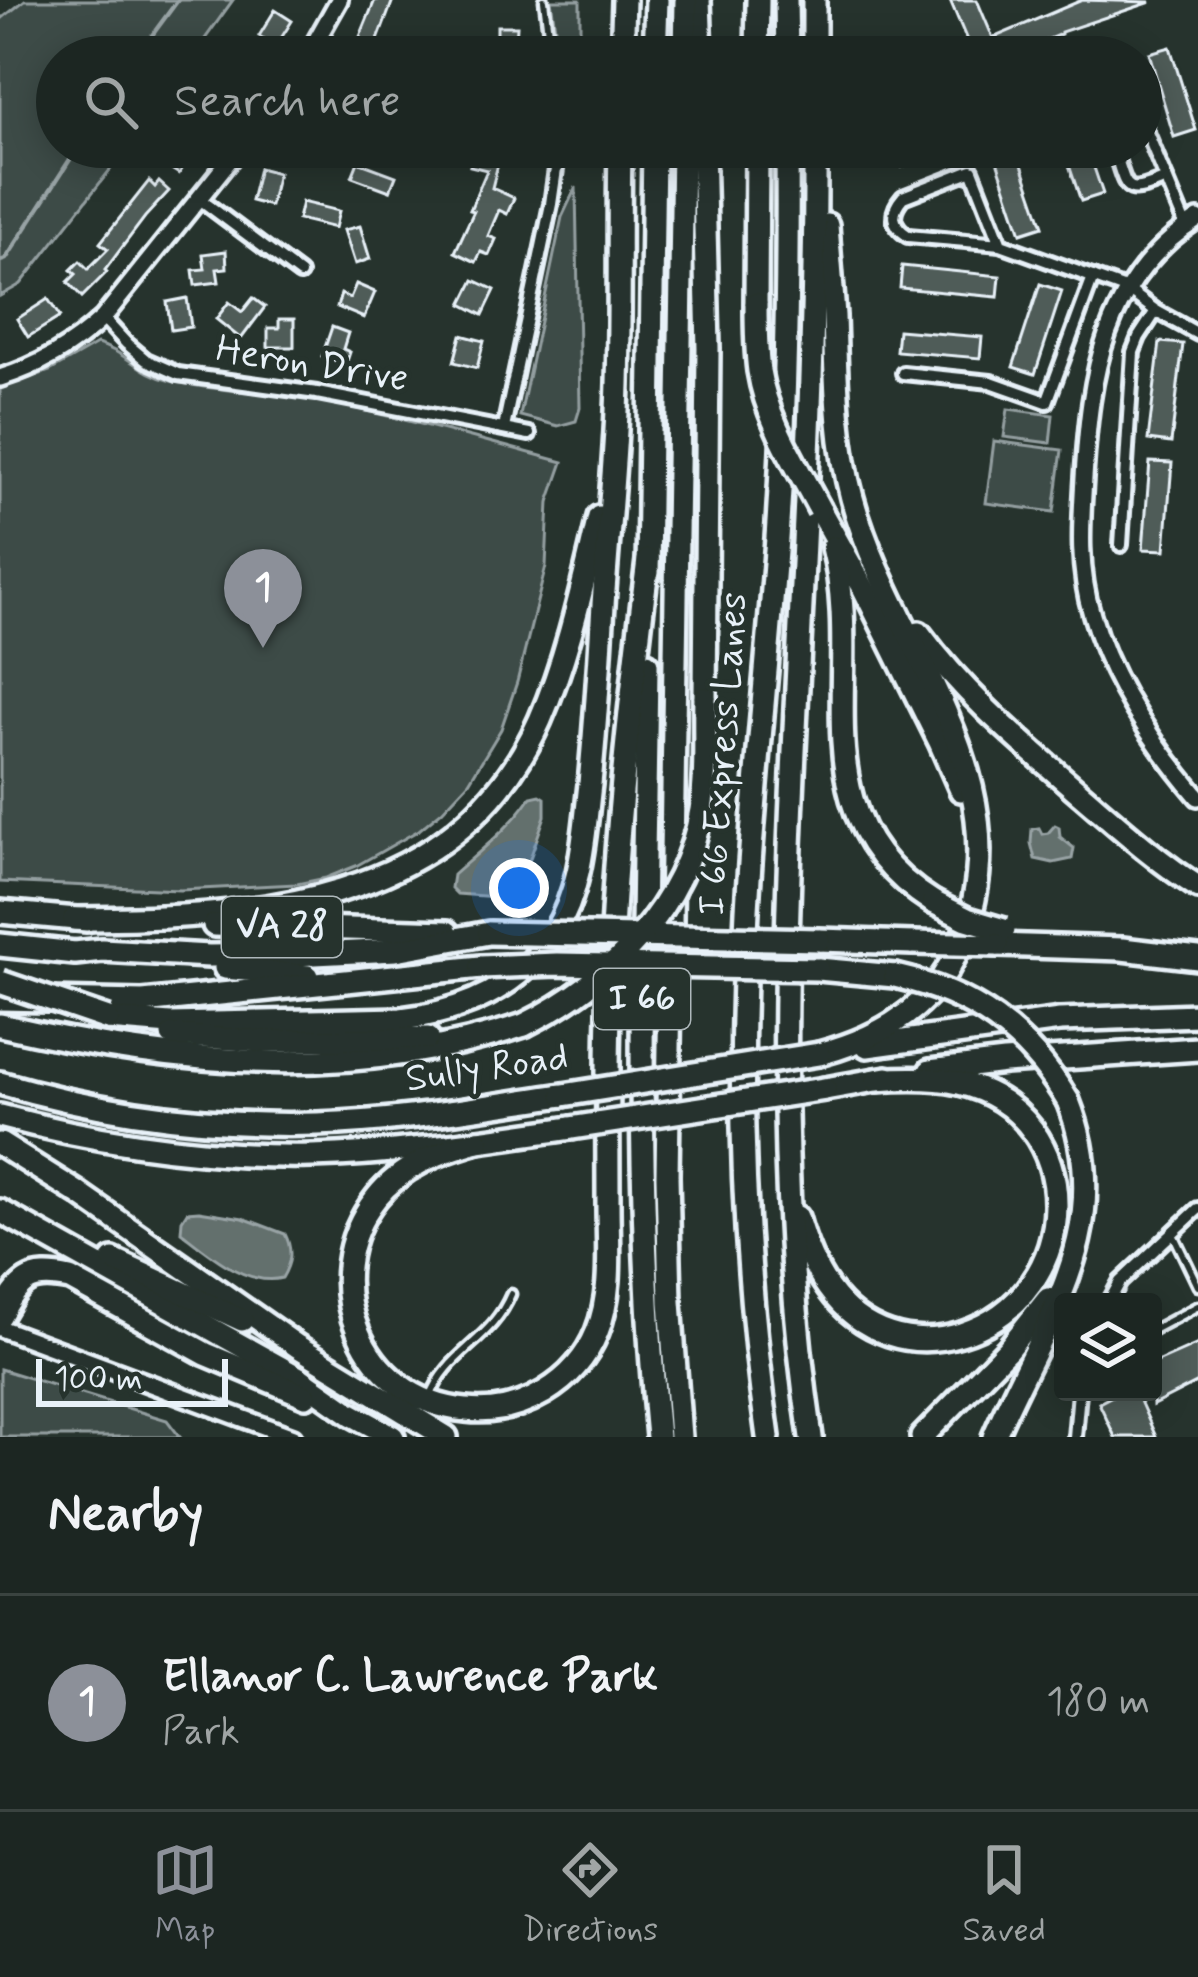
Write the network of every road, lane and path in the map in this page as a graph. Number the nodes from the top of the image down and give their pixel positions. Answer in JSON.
{"nodes":[{"id":1,"x":339,"y":0,"type":"edge"},
{"id":2,"x":544,"y":0,"type":"edge"},
{"id":3,"x":624,"y":0,"type":"edge"},
{"id":4,"x":657,"y":0,"type":"edge"},
{"id":5,"x":674,"y":0,"type":"edge"},
{"id":6,"x":686,"y":0,"type":"edge"},
{"id":7,"x":699,"y":0,"type":"edge"},
{"id":8,"x":758,"y":0,"type":"edge"},
{"id":9,"x":786,"y":0,"type":"edge"},
{"id":10,"x":814,"y":0,"type":"edge"},
{"id":11,"x":319,"y":36,"type":"edge"},
{"id":12,"x":548,"y":36,"type":"edge"},
{"id":13,"x":623,"y":36,"type":"edge"},
{"id":14,"x":656,"y":36,"type":"edge"},
{"id":15,"x":673,"y":36,"type":"edge"},
{"id":16,"x":685,"y":36,"type":"edge"},
{"id":17,"x":700,"y":36,"type":"edge"},
{"id":18,"x":758,"y":36,"type":"edge"},
{"id":19,"x":787,"y":36,"type":"edge"},
{"id":20,"x":814,"y":36,"type":"edge"},
{"id":21,"x":225,"y":168,"type":"edge"},
{"id":22,"x":556,"y":168,"type":"edge"},
{"id":23,"x":620,"y":168,"type":"edge"},
{"id":24,"x":653,"y":168,"type":"edge"},
{"id":25,"x":671,"y":168,"type":"edge"},
{"id":26,"x":683,"y":168,"type":"edge"},
{"id":27,"x":704,"y":168,"type":"edge"},
{"id":28,"x":757,"y":168,"type":"edge"},
{"id":29,"x":787,"y":168,"type":"edge"},
{"id":30,"x":817,"y":168,"type":"edge"},
{"id":31,"x":820,"y":168,"type":"edge"},
{"id":32,"x":1120,"y":168,"type":"edge"},
{"id":33,"x":1161,"y":168,"type":"edge"},
{"id":34,"x":1166,"y":179,"type":"junction"},
{"id":35,"x":201,"y":200,"type":"junction"},
{"id":36,"x":1192,"y":223,"type":"edge"},
{"id":37,"x":1001,"y":244,"type":"junction"},
{"id":38,"x":300,"y":274,"type":"dead end"},
{"id":39,"x":1093,"y":277,"type":"junction"},
{"id":40,"x":1128,"y":290,"type":"junction"},
{"id":41,"x":1156,"y":311,"type":"junction"},
{"id":42,"x":103,"y":318,"type":"junction"},
{"id":43,"x":1198,"y":334,"type":"edge"},
{"id":44,"x":903,"y":374,"type":"dead end"},
{"id":45,"x":0,"y":378,"type":"edge"},
{"id":46,"x":617,"y":386,"type":"junction"},
{"id":47,"x":504,"y":428,"type":"junction"},
{"id":48,"x":529,"y":434,"type":"dead end"},
{"id":49,"x":1121,"y":545,"type":"dead end"},
{"id":50,"x":648,"y":560,"type":"junction"},
{"id":51,"x":843,"y":563,"type":"junction"},
{"id":52,"x":883,"y":578,"type":"junction"},
{"id":53,"x":677,"y":586,"type":"junction"},
{"id":54,"x":1198,"y":797,"type":"edge"},
{"id":55,"x":1198,"y":886,"type":"edge"},
{"id":56,"x":0,"y":912,"type":"edge"},
{"id":57,"x":970,"y":916,"type":"junction"},
{"id":58,"x":74,"y":919,"type":"junction"},
{"id":59,"x":489,"y":933,"type":"junction"},
{"id":60,"x":1001,"y":938,"type":"junction"},
{"id":61,"x":0,"y":945,"type":"edge"},
{"id":62,"x":75,"y":953,"type":"junction"},
{"id":63,"x":1198,"y":958,"type":"edge"},
{"id":64,"x":380,"y":976,"type":"junction"},
{"id":65,"x":0,"y":982,"type":"edge"},
{"id":66,"x":0,"y":999,"type":"edge"},
{"id":67,"x":1198,"y":1016,"type":"edge"},
{"id":68,"x":0,"y":1025,"type":"edge"},
{"id":69,"x":524,"y":1025,"type":"junction"},
{"id":70,"x":173,"y":1029,"type":"junction"},
{"id":71,"x":1198,"y":1049,"type":"edge"},
{"id":72,"x":819,"y":1054,"type":"junction"},
{"id":73,"x":877,"y":1080,"type":"junction"},
{"id":74,"x":0,"y":1083,"type":"edge"},
{"id":75,"x":0,"y":1116,"type":"edge"},
{"id":76,"x":478,"y":1141,"type":"junction"},
{"id":77,"x":0,"y":1144,"type":"edge"},
{"id":78,"x":786,"y":1166,"type":"junction"},
{"id":79,"x":0,"y":1209,"type":"edge"},
{"id":80,"x":1198,"y":1209,"type":"edge"},
{"id":81,"x":1173,"y":1234,"type":"junction"},
{"id":82,"x":1080,"y":1240,"type":"junction"},
{"id":83,"x":1198,"y":1286,"type":"edge"},
{"id":84,"x":1113,"y":1293,"type":"edge"},
{"id":85,"x":511,"y":1294,"type":"dead end"},
{"id":86,"x":1198,"y":1306,"type":"edge"},
{"id":87,"x":0,"y":1316,"type":"edge"},
{"id":88,"x":1162,"y":1325,"type":"edge"},
{"id":89,"x":0,"y":1328,"type":"edge"},
{"id":90,"x":297,"y":1346,"type":"junction"},
{"id":91,"x":1078,"y":1401,"type":"edge"},
{"id":92,"x":429,"y":1402,"type":"junction"},
{"id":93,"x":351,"y":1414,"type":"junction"},
{"id":94,"x":293,"y":1437,"type":"edge"},
{"id":95,"x":393,"y":1437,"type":"edge"},
{"id":96,"x":446,"y":1437,"type":"edge"},
{"id":97,"x":658,"y":1437,"type":"edge"},
{"id":98,"x":680,"y":1437,"type":"edge"},
{"id":99,"x":768,"y":1437,"type":"edge"},
{"id":100,"x":811,"y":1437,"type":"edge"},
{"id":101,"x":922,"y":1437,"type":"edge"},
{"id":102,"x":994,"y":1437,"type":"edge"},
{"id":103,"x":1075,"y":1437,"type":"edge"}],
"edges":[{"from":1,"to":11,"type":"street"},
{"from":2,"to":12,"type":"lane"},
{"from":3,"to":13,"type":"highway"},
{"from":4,"to":14,"type":"highway"},
{"from":5,"to":15,"type":"highway"},
{"from":6,"to":16,"type":"highway"},
{"from":7,"to":17,"type":"highway"},
{"from":8,"to":18,"type":"highway"},
{"from":9,"to":19,"type":"highway"},
{"from":10,"to":20,"type":"highway"},
{"from":21,"to":35,"type":"street"},
{"from":22,"to":47,"type":"street"},
{"from":23,"to":46,"type":"highway"},
{"from":24,"to":50,"type":"highway","number":"I 66"},
{"from":25,"to":53,"type":"highway"},
{"from":26,"to":53,"type":"highway","name":"I 66 Express Lanes"},
{"from":27,"to":69,"type":"highway","bridge":true},
{"from":28,"to":51,"type":"highway","bridge":true},
{"from":29,"to":99,"type":"highway","name":"I 66 Express Lanes"},
{"from":30,"to":78,"type":"highway"},
{"from":31,"to":52,"type":"highway"},
{"from":32,"to":34,"type":"street"},
{"from":33,"to":34,"type":"street"},
{"from":34,"to":36,"type":"street"},
{"from":35,"to":38,"type":"street"},
{"from":35,"to":42,"type":"street"},
{"from":36,"to":40,"type":"street"},
{"from":37,"to":37,"type":"street"},
{"from":37,"to":39,"type":"street"},
{"from":39,"to":40,"type":"street"},
{"from":39,"to":44,"type":"street"},
{"from":40,"to":41,"type":"street"},
{"from":40,"to":54,"type":"street"},
{"from":41,"to":43,"type":"street"},
{"from":41,"to":49,"type":"street"},
{"from":42,"to":45,"type":"street"},
{"from":42,"to":47,"type":"street","name":"Heron Drive"},
{"from":46,"to":58,"type":"highway"},
{"from":46,"to":70,"type":"highway"},
{"from":47,"to":48,"type":"street","name":"Heron Drive"},
{"from":50,"to":92,"type":"highway"},
{"from":50,"to":97,"type":"highway","number":"I 66"},
{"from":51,"to":57,"type":"highway"},
{"from":51,"to":60,"type":"highway","bridge":true},
{"from":52,"to":55,"type":"highway"},
{"from":52,"to":57,"type":"highway"},
{"from":53,"to":98,"type":"highway","name":"I 66 Express Lanes"},
{"from":56,"to":58,"type":"highway","number":"VA 28"},
{"from":57,"to":72,"type":"highway"},
{"from":58,"to":59,"type":"highway","number":"VA 28"},
{"from":59,"to":60,"type":"highway","number":"VA 28","bridge":true},
{"from":59,"to":62,"type":"highway"},
{"from":60,"to":63,"type":"highway","number":"VA 28"},
{"from":61,"to":62,"type":"highway"},
{"from":62,"to":64,"type":"highway"},
{"from":64,"to":66,"type":"highway"},
{"from":64,"to":82,"type":"highway","bridge":true},
{"from":65,"to":70,"type":"highway","bridge":true},
{"from":67,"to":72,"type":"highway","name":"Sully Road"},
{"from":68,"to":69,"type":"highway"},
{"from":69,"to":70,"type":"highway"},
{"from":71,"to":73,"type":"highway"},
{"from":72,"to":74,"type":"highway","name":"Sully Road","bridge":true},
{"from":73,"to":76,"type":"highway","bridge":true},
{"from":73,"to":78,"type":"highway"},
{"from":75,"to":76,"type":"highway"},
{"from":76,"to":92,"type":"highway"},
{"from":77,"to":90,"type":"highway"},
{"from":78,"to":100,"type":"highway"},
{"from":79,"to":90,"type":"highway"},
{"from":79,"to":93,"type":"highway"},
{"from":80,"to":81,"type":"street"},
{"from":81,"to":83,"type":"lane"},
{"from":81,"to":84,"type":"street"},
{"from":82,"to":101,"type":"highway"},
{"from":82,"to":102,"type":"highway"},
{"from":85,"to":92,"type":"lane"},
{"from":86,"to":88,"type":"lane"},
{"from":87,"to":93,"type":"highway"},
{"from":89,"to":94,"type":"street"},
{"from":90,"to":96,"type":"highway"},
{"from":91,"to":103,"type":"street"},
{"from":93,"to":95,"type":"highway"}]}
